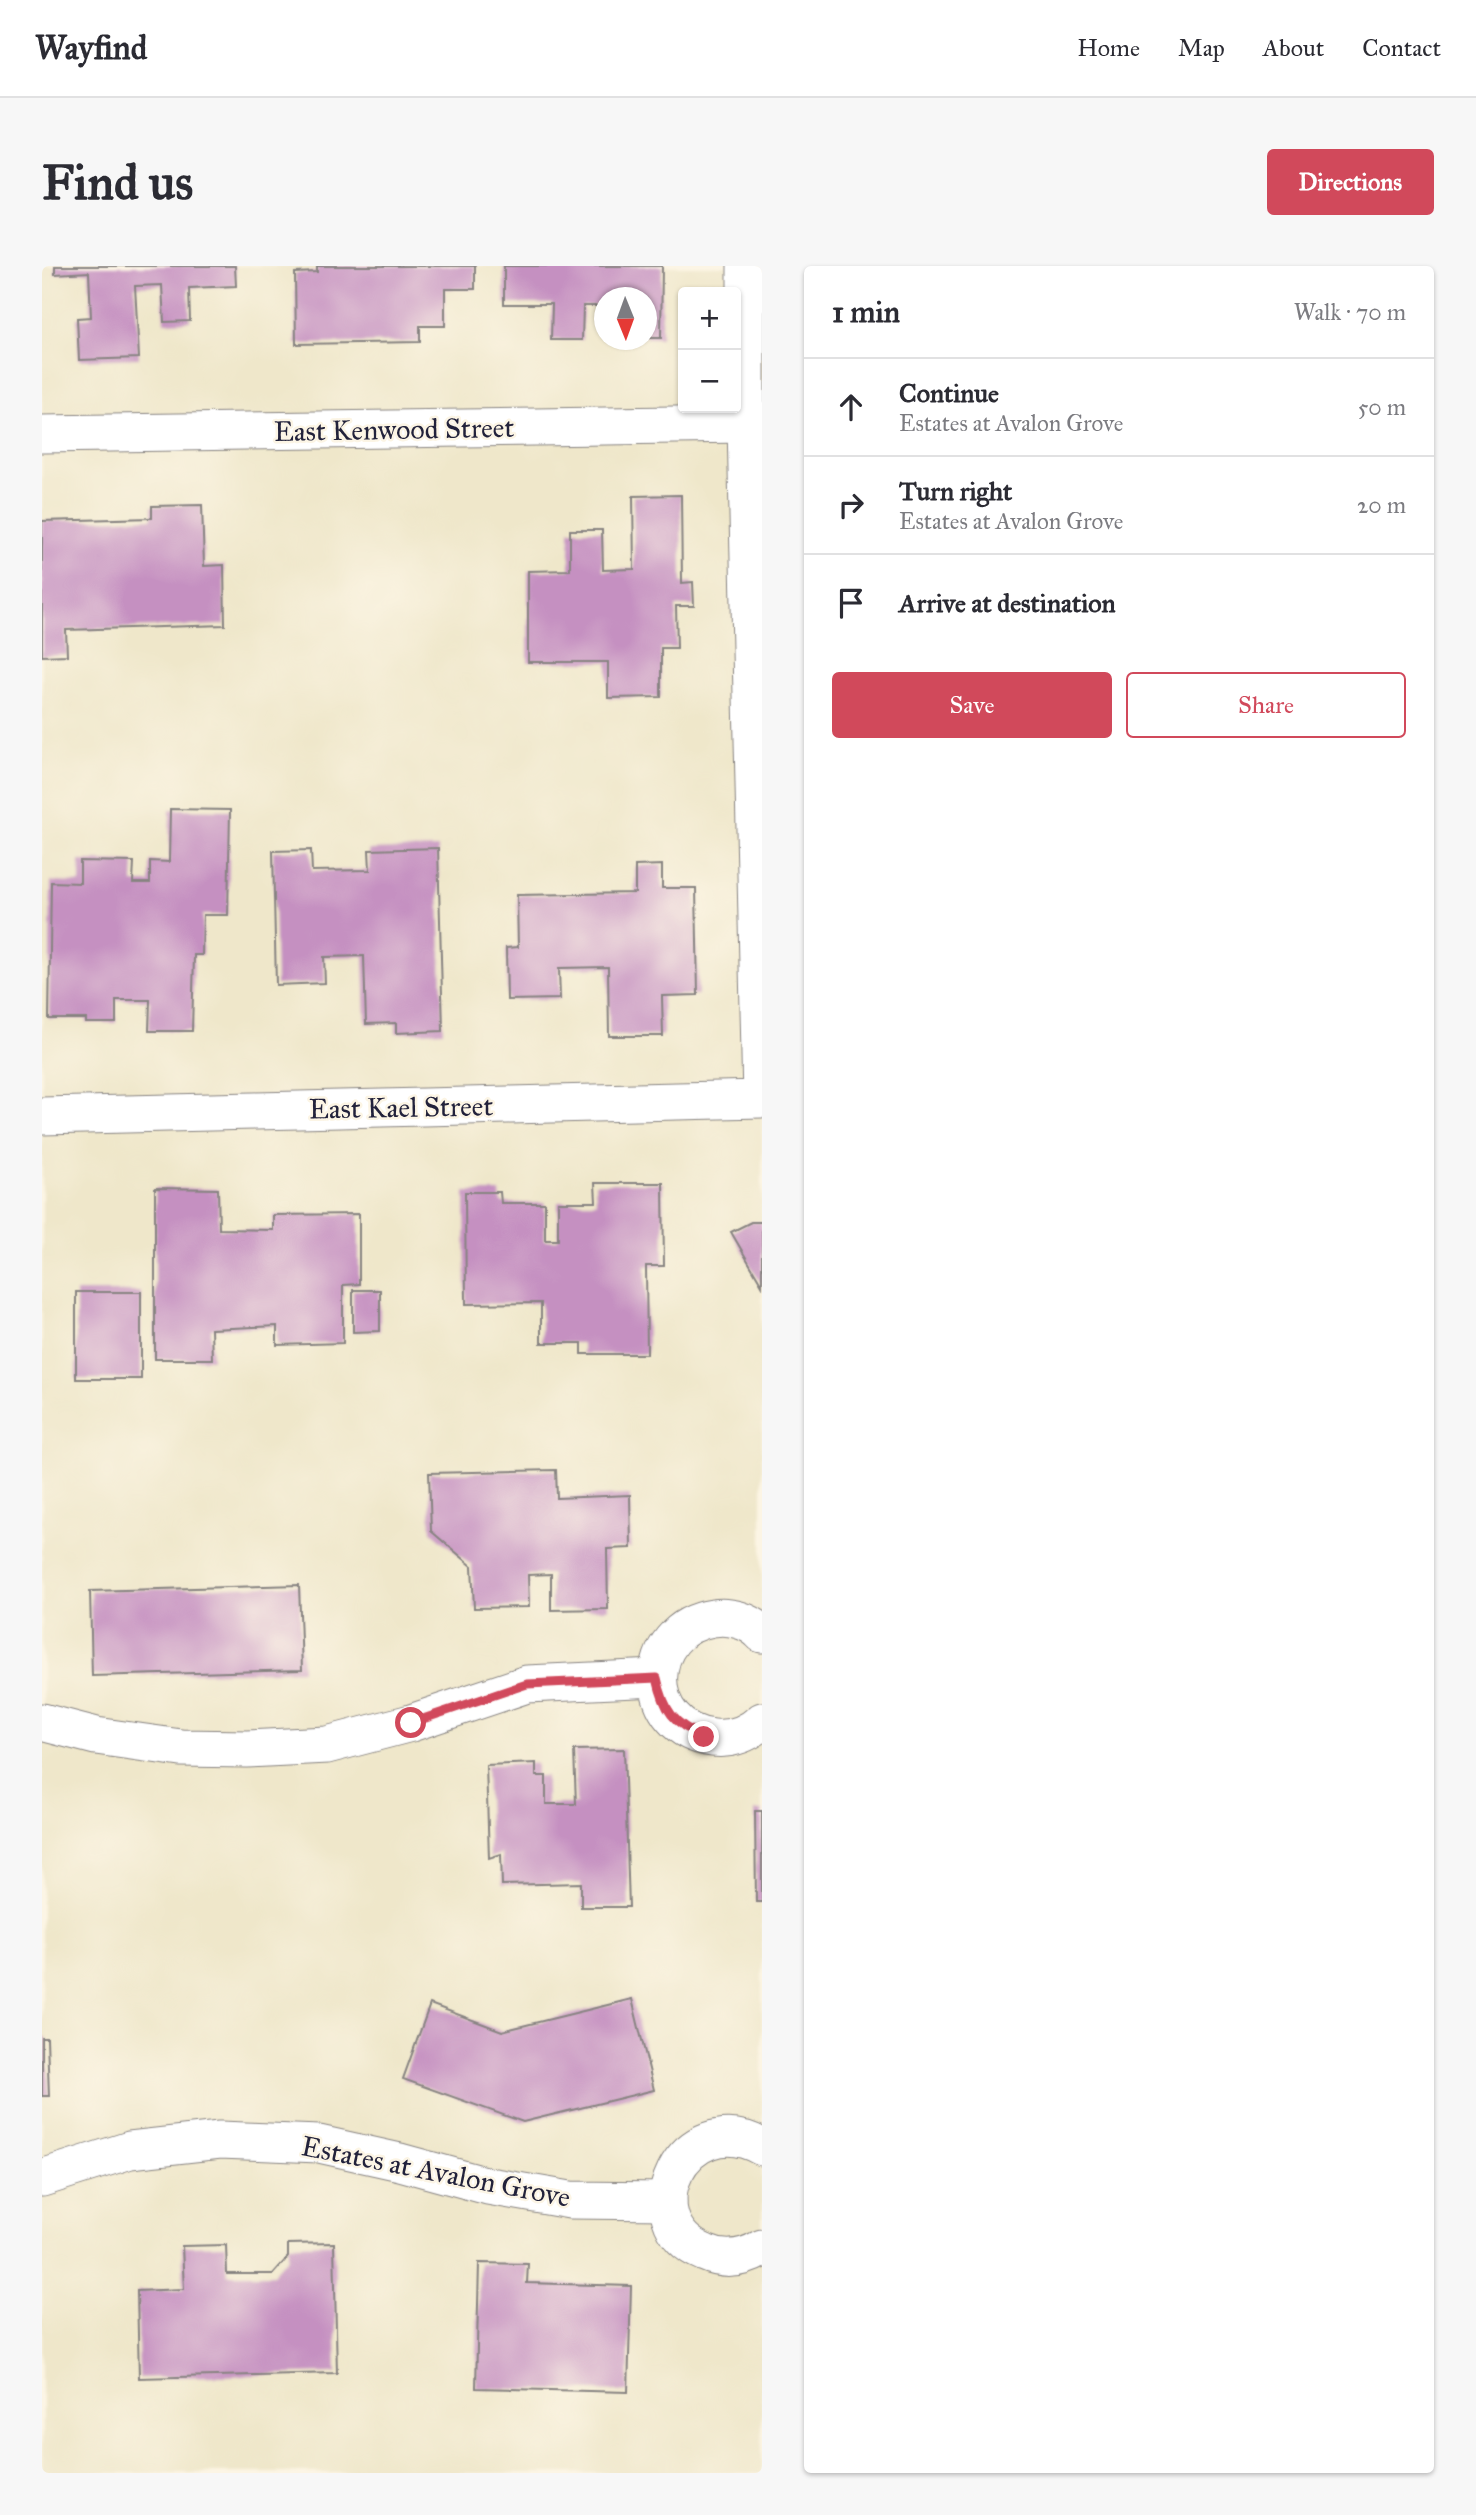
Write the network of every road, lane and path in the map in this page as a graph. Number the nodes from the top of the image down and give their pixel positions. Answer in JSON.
{"nodes":[{"id":1,"x":746,"y":266,"type":"edge"},
{"id":2,"x":746,"y":424,"type":"junction"},
{"id":3,"x":42,"y":434,"type":"edge"},
{"id":4,"x":761,"y":1099,"type":"edge"},
{"id":5,"x":42,"y":1116,"type":"edge"},
{"id":6,"x":762,"y":1634,"type":"edge"},
{"id":7,"x":657,"y":1678,"type":"junction"},
{"id":8,"x":762,"y":1721,"type":"edge"},
{"id":9,"x":42,"y":1722,"type":"edge"},
{"id":10,"x":762,"y":2147,"type":"edge"},
{"id":11,"x":42,"y":2178,"type":"edge"},
{"id":12,"x":668,"y":2201,"type":"junction"},
{"id":13,"x":762,"y":2248,"type":"edge"}],
"edges":[{"from":1,"to":2,"type":"street"},
{"from":2,"to":3,"type":"street","name":"East Kenwood Street"},
{"from":2,"to":4,"type":"street"},
{"from":4,"to":5,"type":"street","name":"East Kael Street"},
{"from":6,"to":7,"type":"street"},
{"from":7,"to":8,"type":"street"},
{"from":7,"to":9,"type":"street"},
{"from":10,"to":12,"type":"street"},
{"from":11,"to":12,"type":"street","name":"Estates at Avalon Grove"},
{"from":12,"to":13,"type":"street"}]}
